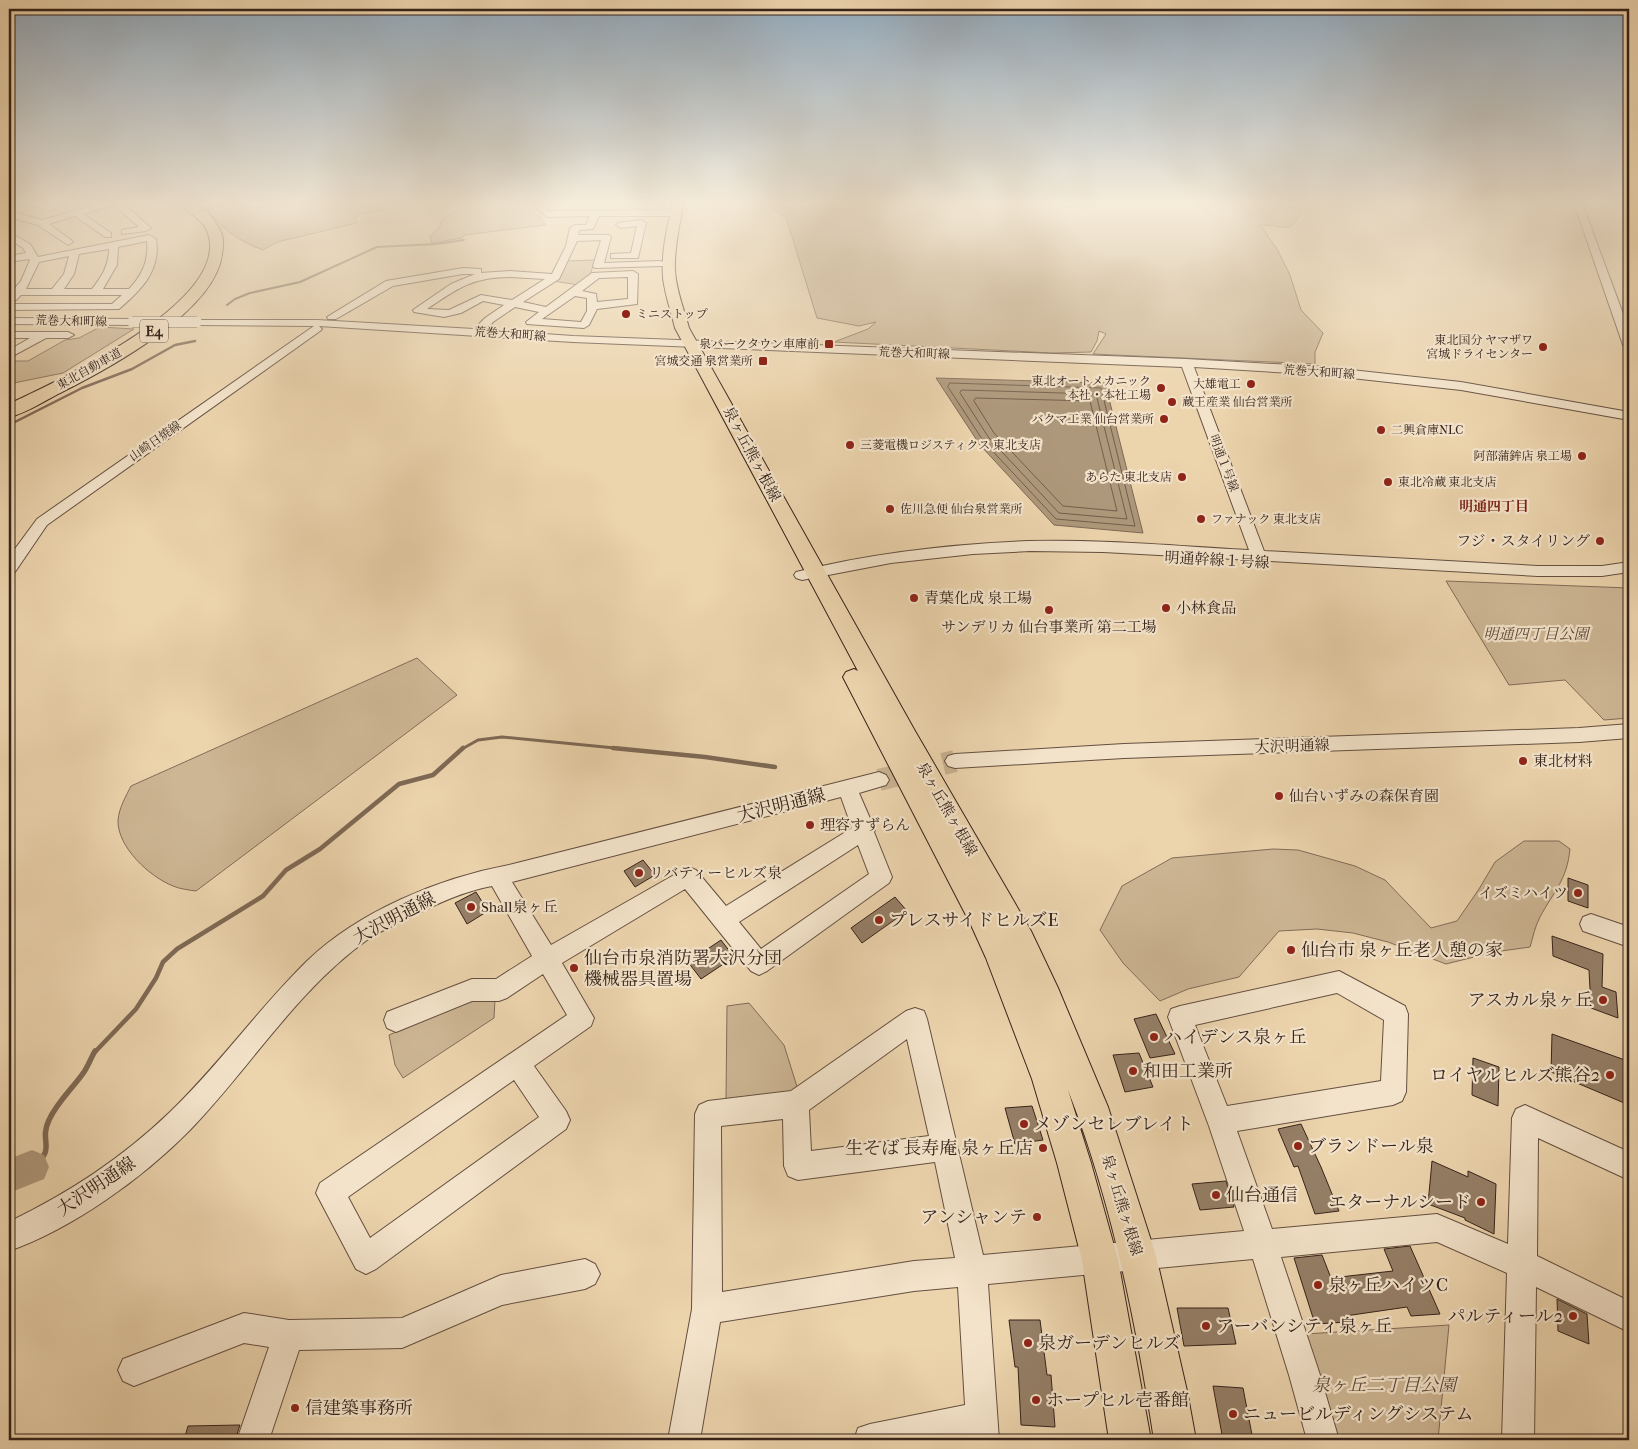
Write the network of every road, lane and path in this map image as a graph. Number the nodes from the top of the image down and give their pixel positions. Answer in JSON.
{"nodes":[{"id":1,"x":30,"y":271,"type":"edge"},
{"id":2,"x":71,"y":271,"type":"edge"},
{"id":3,"x":111,"y":271,"type":"edge"},
{"id":4,"x":148,"y":271,"type":"edge"},
{"id":5,"x":199,"y":271,"type":"edge"},
{"id":6,"x":212,"y":271,"type":"edge"},
{"id":7,"x":594,"y":271,"type":"edge"},
{"id":8,"x":618,"y":271,"type":"edge"},
{"id":9,"x":660,"y":271,"type":"edge"},
{"id":10,"x":669,"y":271,"type":"edge"},
{"id":11,"x":1606,"y":271,"type":"edge"},
{"id":12,"x":1609,"y":271,"type":"edge"},
{"id":13,"x":556,"y":273,"type":"junction"},
{"id":14,"x":520,"y":274,"type":"junction"},
{"id":15,"x":19,"y":292,"type":"junction"},
{"id":16,"x":55,"y":292,"type":"junction"},
{"id":17,"x":95,"y":292,"type":"junction"},
{"id":18,"x":132,"y":292,"type":"junction"},
{"id":19,"x":573,"y":293,"type":"junction"},
{"id":20,"x":480,"y":298,"type":"junction"},
{"id":21,"x":9,"y":301,"type":"edge"},
{"id":22,"x":513,"y":304,"type":"junction"},
{"id":23,"x":593,"y":306,"type":"junction"},
{"id":24,"x":9,"y":307,"type":"edge"},
{"id":25,"x":547,"y":310,"type":"junction"},
{"id":26,"x":332,"y":317,"type":"dead end"},
{"id":27,"x":1626,"y":317,"type":"edge"},
{"id":28,"x":196,"y":322,"type":"joint"},
{"id":29,"x":12,"y":323,"type":"edge"},
{"id":30,"x":316,"y":329,"type":"dead end"},
{"id":31,"x":477,"y":332,"type":"junction"},
{"id":32,"x":43,"y":335,"type":"junction"},
{"id":33,"x":68,"y":335,"type":"dead end"},
{"id":34,"x":9,"y":336,"type":"edge"},
{"id":35,"x":684,"y":344,"type":"junction"},
{"id":36,"x":1629,"y":345,"type":"edge"},
{"id":37,"x":9,"y":356,"type":"edge"},
{"id":38,"x":1186,"y":363,"type":"junction"},
{"id":39,"x":9,"y":404,"type":"edge"},
{"id":40,"x":9,"y":411,"type":"edge"},
{"id":41,"x":1629,"y":416,"type":"edge"},
{"id":42,"x":1260,"y":559,"type":"junction"},
{"id":43,"x":1629,"y":567,"type":"edge"},
{"id":44,"x":9,"y":569,"type":"edge"},
{"id":45,"x":1629,"y":576,"type":"edge"},
{"id":46,"x":811,"y":577,"type":"junction"},
{"id":47,"x":1629,"y":731,"type":"edge"},
{"id":48,"x":954,"y":761,"type":"tunnel mouth"},
{"id":49,"x":879,"y":780,"type":"tunnel mouth"},
{"id":50,"x":847,"y":788,"type":"junction"},
{"id":51,"x":864,"y":830,"type":"junction"},
{"id":52,"x":497,"y":876,"type":"junction"},
{"id":53,"x":723,"y":920,"type":"junction"},
{"id":54,"x":1591,"y":924,"type":"dead end"},
{"id":55,"x":1629,"y":937,"type":"edge"},
{"id":56,"x":547,"y":959,"type":"junction"},
{"id":57,"x":396,"y":1020,"type":"dead end"},
{"id":58,"x":517,"y":1063,"type":"junction"},
{"id":59,"x":796,"y":1104,"type":"junction"},
{"id":60,"x":1222,"y":1120,"type":"junction"},
{"id":61,"x":945,"y":1147,"type":"junction"},
{"id":62,"x":1629,"y":1166,"type":"edge"},
{"id":63,"x":9,"y":1237,"type":"edge"},
{"id":64,"x":1264,"y":1244,"type":"junction"},
{"id":65,"x":1138,"y":1256,"type":"junction"},
{"id":66,"x":1100,"y":1260,"type":"junction"},
{"id":67,"x":1521,"y":1264,"type":"junction"},
{"id":68,"x":972,"y":1270,"type":"junction"},
{"id":69,"x":585,"y":1274,"type":"dead end"},
{"id":70,"x":707,"y":1309,"type":"junction"},
{"id":71,"x":1629,"y":1317,"type":"edge"},
{"id":72,"x":289,"y":1335,"type":"junction"},
{"id":73,"x":134,"y":1370,"type":"dead end"},
{"id":74,"x":982,"y":1429,"type":"edge"},
{"id":75,"x":253,"y":1440,"type":"edge"},
{"id":76,"x":684,"y":1440,"type":"edge"},
{"id":77,"x":870,"y":1440,"type":"edge"},
{"id":78,"x":1130,"y":1440,"type":"edge"},
{"id":79,"x":1174,"y":1440,"type":"edge"},
{"id":80,"x":1323,"y":1440,"type":"edge"},
{"id":81,"x":1518,"y":1440,"type":"edge"}],
"edges":[{"from":1,"to":15,"type":"street"},
{"from":2,"to":16,"type":"street"},
{"from":3,"to":17,"type":"street"},
{"from":4,"to":18,"type":"street"},
{"from":5,"to":39,"type":"highway","name":"東北自動車道","number":"E4"},
{"from":6,"to":40,"type":"highway","name":"東北自動車道","number":"E4"},
{"from":7,"to":19,"type":"street"},
{"from":8,"to":23,"type":"street"},
{"from":9,"to":35,"type":"main road","name":"泉ヶ丘熊ヶ根線"},
{"from":10,"to":35,"type":"main road","name":"泉ヶ丘熊ヶ根線"},
{"from":11,"to":27,"type":"street"},
{"from":12,"to":27,"type":"street"},
{"from":13,"to":14,"type":"street"},
{"from":13,"to":22,"type":"street"},
{"from":13,"to":26,"type":"street"},
{"from":14,"to":20,"type":"street"},
{"from":14,"to":20,"type":"street"},
{"from":15,"to":16,"type":"street"},
{"from":15,"to":21,"type":"street"},
{"from":16,"to":17,"type":"street"},
{"from":17,"to":18,"type":"street"},
{"from":18,"to":24,"type":"street"},
{"from":19,"to":23,"type":"street"},
{"from":19,"to":25,"type":"street"},
{"from":20,"to":22,"type":"street"},
{"from":22,"to":25,"type":"street"},
{"from":22,"to":31,"type":"street"},
{"from":23,"to":25,"type":"street"},
{"from":27,"to":36,"type":"street"},
{"from":28,"to":29,"type":"street","name":"荒巻大和町線","bridge":true},
{"from":28,"to":31,"type":"street","name":"荒巻大和町線"},
{"from":30,"to":44,"type":"street","name":"山崎日焼線"},
{"from":31,"to":35,"type":"street","name":"荒巻大和町線"},
{"from":32,"to":33,"type":"street"},
{"from":32,"to":34,"type":"street"},
{"from":32,"to":37,"type":"street"},
{"from":35,"to":38,"type":"street","name":"荒巻大和町線"},
{"from":35,"to":46,"type":"main road","name":"泉ヶ丘熊ヶ根線"},
{"from":38,"to":41,"type":"street","name":"荒巻大和町線"},
{"from":38,"to":42,"type":"street","name":"明通１号線"},
{"from":42,"to":43,"type":"street"},
{"from":42,"to":45,"type":"street","name":"明通幹線１号線"},
{"from":42,"to":46,"type":"street","name":"明通幹線１号線"},
{"from":46,"to":65,"type":"main road","name":"泉ヶ丘熊ヶ根線"},
{"from":46,"to":66,"type":"main road","name":"泉ヶ丘熊ヶ根線"},
{"from":47,"to":48,"type":"street","name":"大沢明通線"},
{"from":49,"to":50,"type":"street","name":"大沢明通線"},
{"from":50,"to":51,"type":"street"},
{"from":50,"to":52,"type":"street","name":"大沢明通線"},
{"from":51,"to":53,"type":"street"},
{"from":51,"to":53,"type":"street"},
{"from":52,"to":56,"type":"street"},
{"from":52,"to":63,"type":"street","name":"大沢明通線"},
{"from":53,"to":56,"type":"street"},
{"from":54,"to":55,"type":"street"},
{"from":56,"to":57,"type":"street"},
{"from":56,"to":58,"type":"street"},
{"from":58,"to":58,"type":"street"},
{"from":59,"to":61,"type":"street"},
{"from":59,"to":61,"type":"street"},
{"from":59,"to":70,"type":"street"},
{"from":60,"to":60,"type":"street"},
{"from":60,"to":64,"type":"street"},
{"from":61,"to":68,"type":"street"},
{"from":62,"to":67,"type":"street"},
{"from":64,"to":65,"type":"street"},
{"from":64,"to":67,"type":"street"},
{"from":64,"to":80,"type":"street"},
{"from":65,"to":66,"type":"street"},
{"from":65,"to":79,"type":"main road","name":"泉ヶ丘熊ヶ根線"},
{"from":66,"to":68,"type":"street"},
{"from":66,"to":78,"type":"main road","name":"泉ヶ丘熊ヶ根線"},
{"from":67,"to":71,"type":"street"},
{"from":67,"to":81,"type":"street"},
{"from":68,"to":70,"type":"street"},
{"from":68,"to":74,"type":"street"},
{"from":69,"to":72,"type":"street"},
{"from":70,"to":76,"type":"street"},
{"from":72,"to":73,"type":"street"},
{"from":72,"to":75,"type":"street"},
{"from":74,"to":77,"type":"street"}]}
